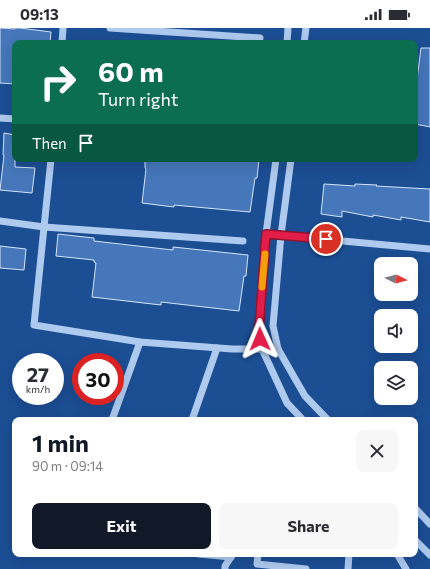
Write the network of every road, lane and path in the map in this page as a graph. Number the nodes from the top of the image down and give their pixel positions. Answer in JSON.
{"nodes":[{"id":1,"x":63,"y":28,"type":"edge"},
{"id":2,"x":110,"y":28,"type":"edge"},
{"id":3,"x":288,"y":28,"type":"edge"},
{"id":4,"x":306,"y":28,"type":"edge"},
{"id":5,"x":260,"y":38,"type":"dead end"},
{"id":6,"x":62,"y":40,"type":"edge"},
{"id":7,"x":287,"y":40,"type":"edge"},
{"id":8,"x":304,"y":40,"type":"edge"},
{"id":9,"x":0,"y":118,"type":"edge"},
{"id":10,"x":12,"y":119,"type":"edge"},
{"id":11,"x":51,"y":162,"type":"edge"},
{"id":12,"x":276,"y":162,"type":"edge"},
{"id":13,"x":291,"y":162,"type":"edge"},
{"id":14,"x":0,"y":221,"type":"edge"},
{"id":15,"x":44,"y":227,"type":"junction"},
{"id":16,"x":266,"y":234,"type":"junction"},
{"id":17,"x":281,"y":235,"type":"junction"},
{"id":18,"x":244,"y":241,"type":"dead end"},
{"id":19,"x":430,"y":249,"type":"edge"},
{"id":20,"x":140,"y":342,"type":"junction"},
{"id":21,"x":216,"y":348,"type":"junction"},
{"id":22,"x":262,"y":349,"type":"junction"},
{"id":23,"x":278,"y":349,"type":"junction"},
{"id":24,"x":113,"y":417,"type":"edge"},
{"id":25,"x":193,"y":417,"type":"edge"},
{"id":26,"x":300,"y":417,"type":"edge"},
{"id":27,"x":325,"y":417,"type":"edge"},
{"id":28,"x":418,"y":511,"type":"edge"},
{"id":29,"x":430,"y":524,"type":"edge"},
{"id":30,"x":418,"y":543,"type":"edge"},
{"id":31,"x":430,"y":555,"type":"edge"},
{"id":32,"x":231,"y":557,"type":"edge"},
{"id":33,"x":258,"y":557,"type":"edge"},
{"id":34,"x":349,"y":557,"type":"edge"},
{"id":35,"x":399,"y":557,"type":"edge"},
{"id":36,"x":225,"y":569,"type":"edge"},
{"id":37,"x":306,"y":569,"type":"edge"},
{"id":38,"x":348,"y":569,"type":"edge"},
{"id":39,"x":406,"y":569,"type":"edge"}],
"edges":[{"from":1,"to":6,"type":"street"},
{"from":2,"to":5,"type":"street"},
{"from":3,"to":7,"type":"street"},
{"from":4,"to":8,"type":"street"},
{"from":9,"to":10,"type":"street"},
{"from":11,"to":15,"type":"street"},
{"from":12,"to":16,"type":"street"},
{"from":13,"to":17,"type":"street"},
{"from":14,"to":15,"type":"street"},
{"from":15,"to":18,"type":"street"},
{"from":15,"to":20,"type":"street"},
{"from":16,"to":17,"type":"street"},
{"from":16,"to":22,"type":"street"},
{"from":17,"to":19,"type":"street"},
{"from":17,"to":23,"type":"street"},
{"from":20,"to":21,"type":"street"},
{"from":20,"to":24,"type":"street"},
{"from":21,"to":22,"type":"street"},
{"from":21,"to":25,"type":"street"},
{"from":22,"to":23,"type":"street"},
{"from":22,"to":26,"type":"street"},
{"from":23,"to":27,"type":"street"},
{"from":28,"to":29,"type":"street"},
{"from":30,"to":31,"type":"street"},
{"from":32,"to":36,"type":"street"},
{"from":33,"to":37,"type":"street"},
{"from":34,"to":38,"type":"street"},
{"from":35,"to":39,"type":"street"}]}
